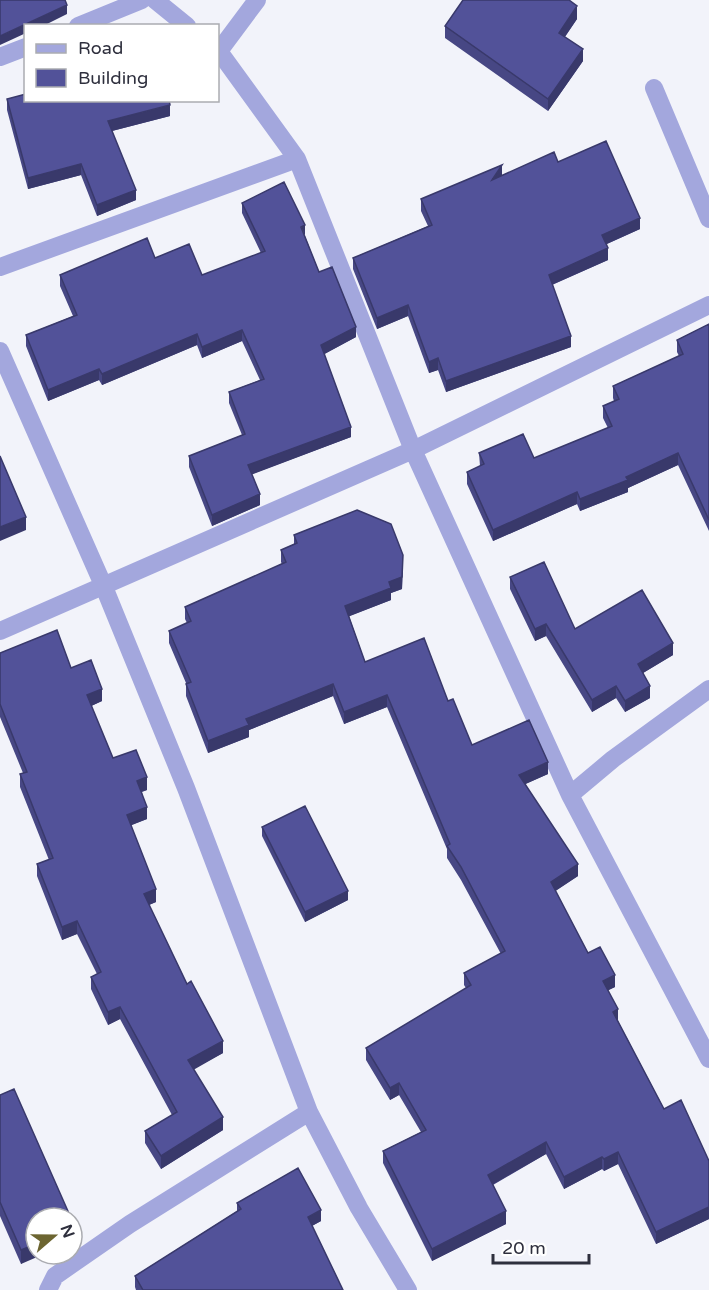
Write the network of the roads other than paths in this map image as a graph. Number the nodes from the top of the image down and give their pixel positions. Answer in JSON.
{"nodes":[{"id":1,"x":142,"y":0,"type":"edge"},
{"id":2,"x":154,"y":0,"type":"edge"},
{"id":3,"x":256,"y":0,"type":"edge"},
{"id":4,"x":83,"y":24,"type":"edge"},
{"id":5,"x":184,"y":24,"type":"edge"},
{"id":6,"x":24,"y":47,"type":"edge"},
{"id":7,"x":219,"y":50,"type":"edge"},
{"id":8,"x":219,"y":52,"type":"edge"},
{"id":9,"x":0,"y":57,"type":"edge"},
{"id":10,"x":654,"y":88,"type":"dead end"},
{"id":11,"x":297,"y":159,"type":"junction"},
{"id":12,"x":709,"y":219,"type":"edge"},
{"id":13,"x":0,"y":267,"type":"edge"},
{"id":14,"x":709,"y":304,"type":"edge"},
{"id":15,"x":0,"y":351,"type":"edge"},
{"id":16,"x":413,"y":450,"type":"junction"},
{"id":17,"x":104,"y":587,"type":"junction"},
{"id":18,"x":0,"y":631,"type":"edge"},
{"id":19,"x":709,"y":689,"type":"edge"},
{"id":20,"x":570,"y":795,"type":"junction"},
{"id":21,"x":709,"y":1059,"type":"edge"},
{"id":22,"x":309,"y":1112,"type":"junction"},
{"id":23,"x":48,"y":1290,"type":"edge"},
{"id":24,"x":408,"y":1290,"type":"edge"}],
"edges":[{"from":1,"to":4,"type":"street"},
{"from":2,"to":5,"type":"street"},
{"from":3,"to":7,"type":"street"},
{"from":6,"to":9,"type":"street"},
{"from":8,"to":11,"type":"street"},
{"from":10,"to":12,"type":"street"},
{"from":11,"to":13,"type":"street"},
{"from":11,"to":16,"type":"street"},
{"from":14,"to":16,"type":"street"},
{"from":15,"to":17,"type":"street"},
{"from":16,"to":17,"type":"street"},
{"from":16,"to":20,"type":"street"},
{"from":17,"to":18,"type":"street"},
{"from":17,"to":22,"type":"street"},
{"from":19,"to":20,"type":"street"},
{"from":20,"to":21,"type":"street"},
{"from":22,"to":23,"type":"street"},
{"from":22,"to":24,"type":"street"}]}
